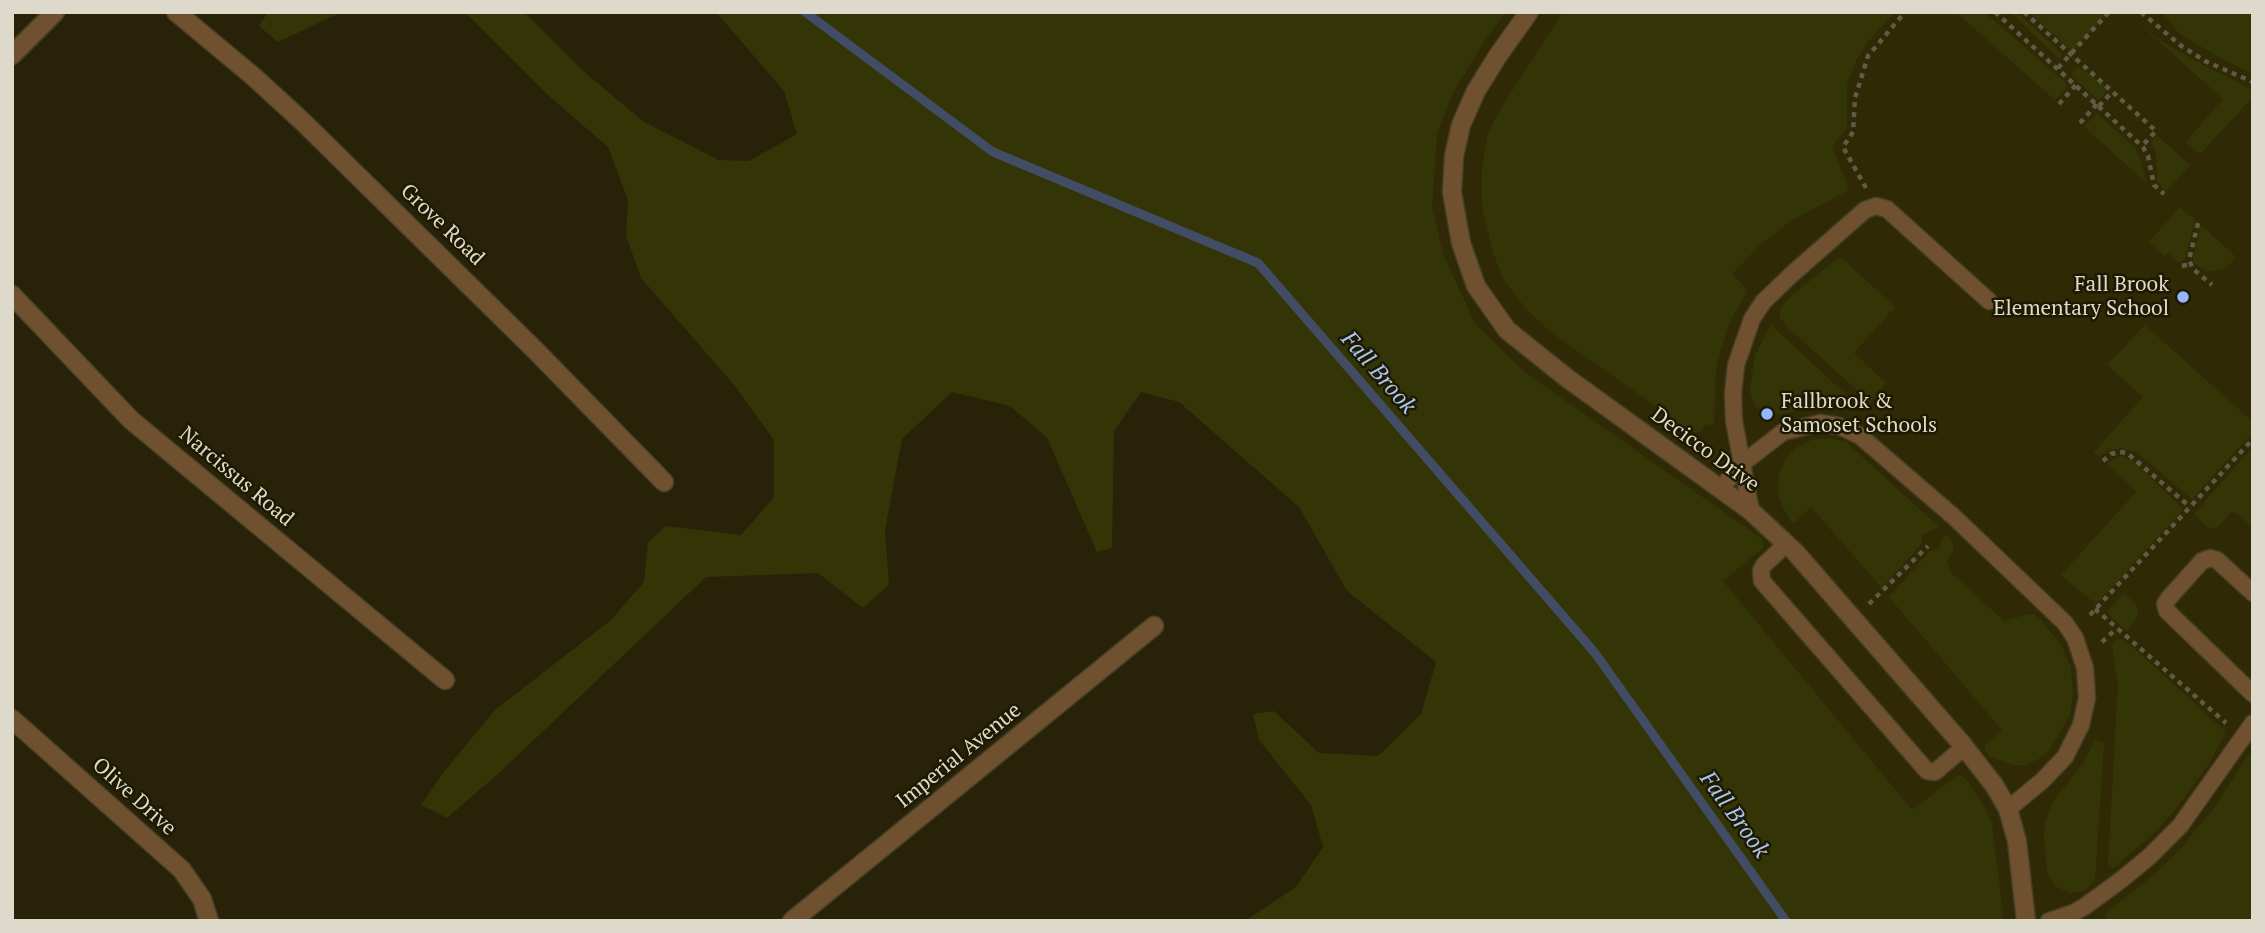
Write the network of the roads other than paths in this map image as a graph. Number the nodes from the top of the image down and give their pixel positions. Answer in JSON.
{"nodes":[{"id":1,"x":55,"y":12,"type":"edge"},
{"id":2,"x":176,"y":12,"type":"edge"},
{"id":3,"x":1529,"y":12,"type":"edge"},
{"id":4,"x":12,"y":55,"type":"edge"},
{"id":5,"x":12,"y":295,"type":"edge"},
{"id":6,"x":1989,"y":301,"type":"dead end"},
{"id":7,"x":1743,"y":463,"type":"junction"},
{"id":8,"x":664,"y":482,"type":"dead end"},
{"id":9,"x":1720,"y":489,"type":"junction"},
{"id":10,"x":1751,"y":511,"type":"junction"},
{"id":11,"x":1786,"y":544,"type":"junction"},
{"id":12,"x":2253,"y":593,"type":"edge"},
{"id":13,"x":1154,"y":626,"type":"dead end"},
{"id":14,"x":445,"y":680,"type":"dead end"},
{"id":15,"x":2253,"y":694,"type":"edge"},
{"id":16,"x":12,"y":719,"type":"edge"},
{"id":17,"x":2249,"y":730,"type":"edge"},
{"id":18,"x":1964,"y":747,"type":"junction"},
{"id":19,"x":2008,"y":809,"type":"junction"},
{"id":20,"x":209,"y":921,"type":"edge"},
{"id":21,"x":792,"y":921,"type":"edge"},
{"id":22,"x":2026,"y":921,"type":"edge"},
{"id":23,"x":2049,"y":921,"type":"edge"}],
"edges":[{"from":1,"to":4,"type":"street"},
{"from":2,"to":8,"type":"street","name":"Grove Road"},
{"from":3,"to":9,"type":"street","name":"Decicco Drive"},
{"from":5,"to":14,"type":"street","name":"Narcissus Road"},
{"from":6,"to":7,"type":"lane"},
{"from":7,"to":9,"type":"lane"},
{"from":7,"to":10,"type":"lane"},
{"from":7,"to":19,"type":"lane"},
{"from":9,"to":10,"type":"street","name":"Decicco Drive"},
{"from":10,"to":11,"type":"street","name":"Decicco Drive"},
{"from":11,"to":18,"type":"street","name":"Decicco Drive"},
{"from":11,"to":18,"type":"lane"},
{"from":12,"to":15,"type":"lane"},
{"from":13,"to":21,"type":"street","name":"Imperial Avenue"},
{"from":16,"to":20,"type":"street","name":"Olive Drive"},
{"from":17,"to":23,"type":"lane"},
{"from":18,"to":19,"type":"street","name":"Decicco Drive"},
{"from":19,"to":22,"type":"street","name":"Decicco Drive"}]}
